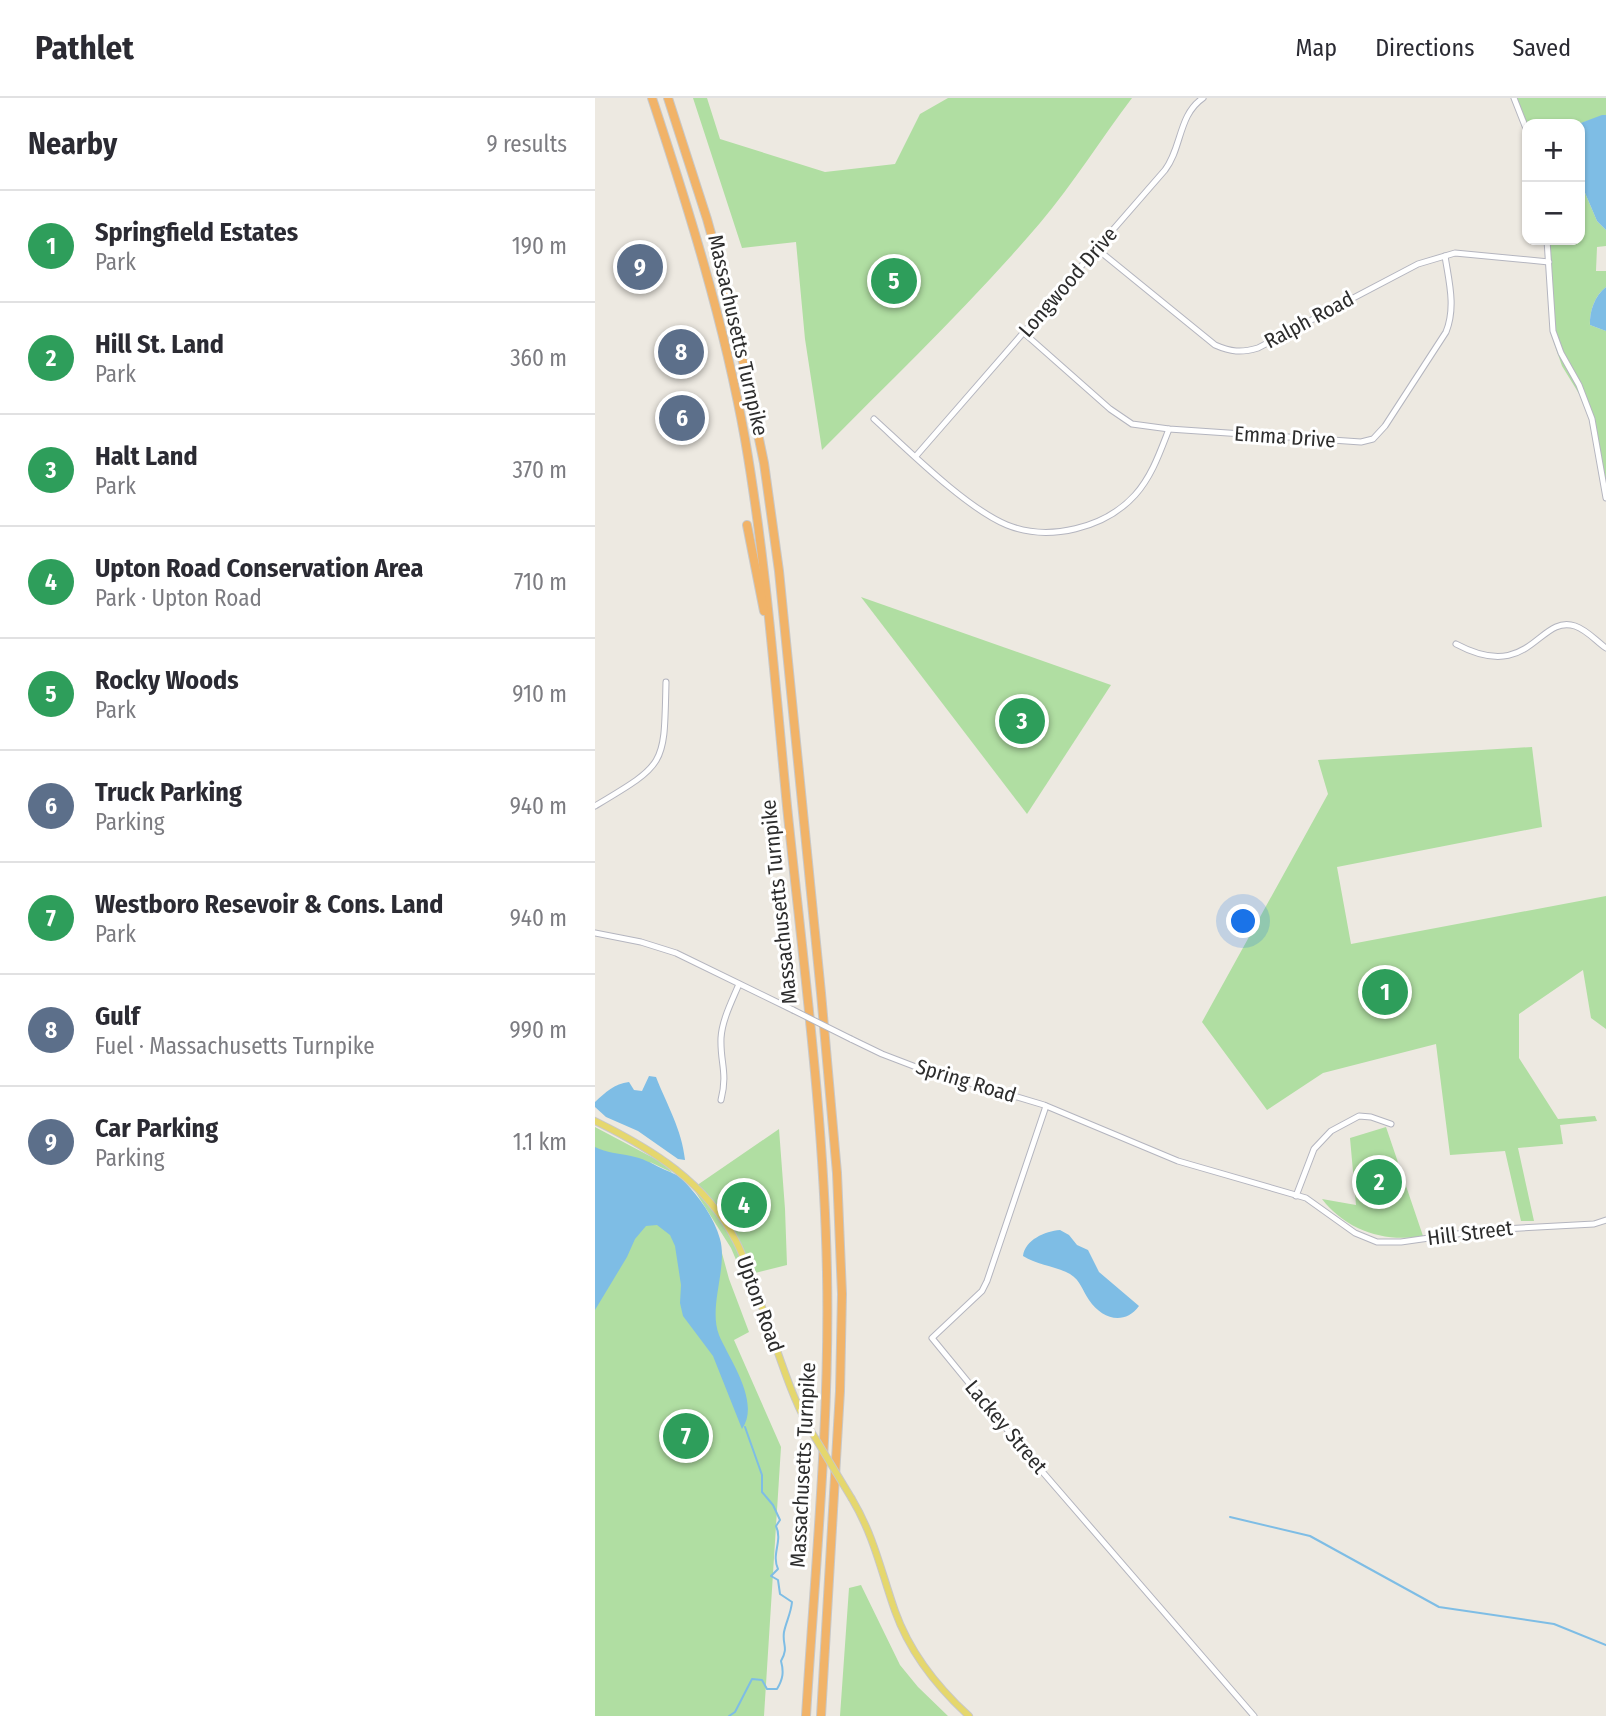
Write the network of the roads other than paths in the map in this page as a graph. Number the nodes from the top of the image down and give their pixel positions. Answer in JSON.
{"nodes":[{"id":1,"x":652,"y":98,"type":"edge"},
{"id":2,"x":668,"y":98,"type":"edge"},
{"id":3,"x":1203,"y":98,"type":"edge"},
{"id":4,"x":1514,"y":98,"type":"edge"},
{"id":5,"x":1522,"y":119,"type":"edge"},
{"id":6,"x":1547,"y":245,"type":"edge"},
{"id":7,"x":1097,"y":249,"type":"junction"},
{"id":8,"x":1445,"y":256,"type":"junction"},
{"id":9,"x":1549,"y":262,"type":"junction"},
{"id":10,"x":1024,"y":333,"type":"junction"},
{"id":11,"x":874,"y":419,"type":"dead end"},
{"id":12,"x":1169,"y":429,"type":"junction"},
{"id":13,"x":916,"y":456,"type":"junction"},
{"id":14,"x":1606,"y":498,"type":"edge"},
{"id":15,"x":747,"y":524,"type":"dead end"},
{"id":16,"x":1456,"y":644,"type":"dead end"},
{"id":17,"x":1606,"y":648,"type":"edge"},
{"id":18,"x":772,"y":649,"type":"junction"},
{"id":19,"x":666,"y":682,"type":"dead end"},
{"id":20,"x":595,"y":806,"type":"edge"},
{"id":21,"x":595,"y":933,"type":"edge"},
{"id":22,"x":739,"y":984,"type":"junction"},
{"id":23,"x":721,"y":1100,"type":"dead end"},
{"id":24,"x":1046,"y":1106,"type":"junction"},
{"id":25,"x":595,"y":1121,"type":"edge"},
{"id":26,"x":1391,"y":1124,"type":"dead end"},
{"id":27,"x":1296,"y":1196,"type":"junction"},
{"id":28,"x":1606,"y":1220,"type":"edge"},
{"id":29,"x":1339,"y":1221,"type":"joint"},
{"id":30,"x":806,"y":1716,"type":"edge"},
{"id":31,"x":821,"y":1716,"type":"edge"},
{"id":32,"x":969,"y":1716,"type":"edge"},
{"id":33,"x":1254,"y":1716,"type":"edge"}],
"edges":[{"from":1,"to":18,"type":"highway","name":"Massachusetts Turnpike"},
{"from":2,"to":31,"type":"highway","name":"Massachusetts Turnpike"},
{"from":3,"to":7,"type":"street","name":"Longwood Drive"},
{"from":4,"to":5,"type":"street"},
{"from":6,"to":9,"type":"street"},
{"from":7,"to":8,"type":"street","name":"Ralph Road"},
{"from":7,"to":10,"type":"street","name":"Longwood Drive"},
{"from":8,"to":9,"type":"street","name":"Ralph Road"},
{"from":8,"to":12,"type":"street","name":"Emma Drive"},
{"from":9,"to":14,"type":"street"},
{"from":10,"to":12,"type":"street","name":"Emma Drive"},
{"from":10,"to":13,"type":"street","name":"Longwood Drive"},
{"from":11,"to":13,"type":"street"},
{"from":12,"to":13,"type":"street"},
{"from":15,"to":18,"type":"highway"},
{"from":16,"to":17,"type":"street"},
{"from":18,"to":30,"type":"highway","name":"Massachusetts Turnpike"},
{"from":19,"to":20,"type":"street"},
{"from":21,"to":22,"type":"street","name":"Spring Road"},
{"from":22,"to":23,"type":"street"},
{"from":22,"to":24,"type":"street","name":"Spring Road","bridge":true},
{"from":24,"to":27,"type":"street","name":"Spring Road"},
{"from":24,"to":33,"type":"street","name":"Lackey Street"},
{"from":25,"to":32,"type":"main road","name":"Upton Road","bridge":true},
{"from":26,"to":27,"type":"street"},
{"from":27,"to":29,"type":"street","name":"Spring Road"},
{"from":28,"to":29,"type":"street","name":"Hill Street"}]}
